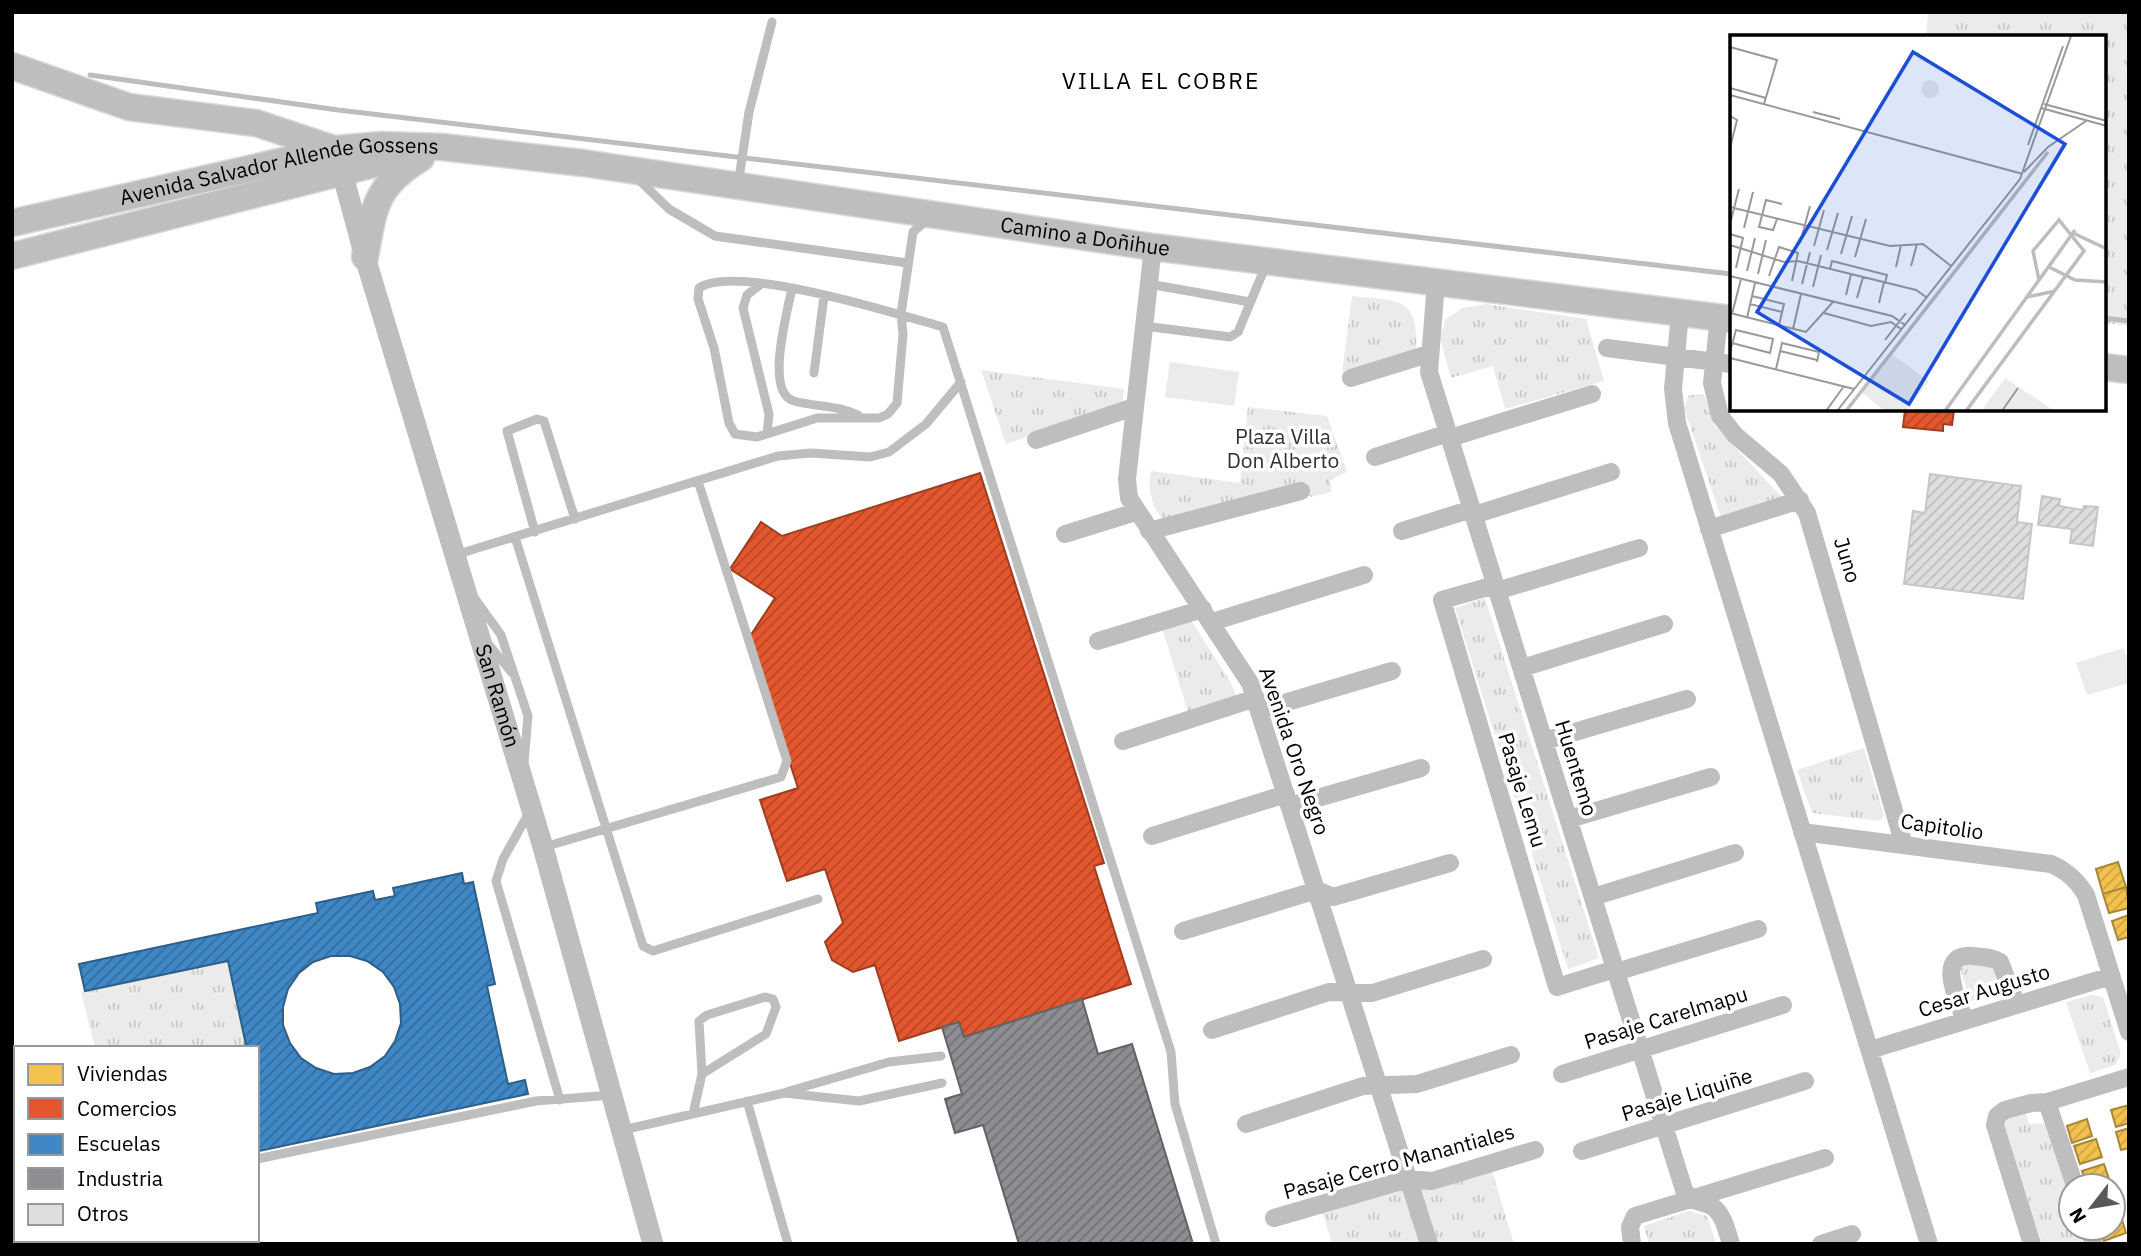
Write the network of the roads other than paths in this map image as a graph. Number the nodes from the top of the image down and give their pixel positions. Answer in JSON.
{"nodes":[{"id":1,"x":772,"y":22,"type":"dead end"},
{"id":2,"x":12,"y":66,"type":"edge"},
{"id":3,"x":442,"y":147,"type":"junction"},
{"id":4,"x":339,"y":161,"type":"junction"},
{"id":5,"x":629,"y":170,"type":"junction"},
{"id":6,"x":738,"y":186,"type":"junction"},
{"id":7,"x":933,"y":216,"type":"junction"},
{"id":8,"x":12,"y":223,"type":"edge"},
{"id":9,"x":1153,"y":247,"type":"junction"},
{"id":10,"x":12,"y":256,"type":"edge"},
{"id":11,"x":365,"y":257,"type":"junction"},
{"id":12,"x":1268,"y":261,"type":"junction"},
{"id":13,"x":908,"y":263,"type":"junction"},
{"id":14,"x":1436,"y":282,"type":"junction"},
{"id":15,"x":761,"y":284,"type":"junction"},
{"id":16,"x":1149,"y":284,"type":"junction"},
{"id":17,"x":792,"y":288,"type":"junction"},
{"id":18,"x":824,"y":296,"type":"junction"},
{"id":19,"x":1250,"y":302,"type":"junction"},
{"id":20,"x":1680,"y":313,"type":"junction"},
{"id":21,"x":901,"y":314,"type":"junction"},
{"id":22,"x":1725,"y":318,"type":"edge"},
{"id":23,"x":1144,"y":326,"type":"junction"},
{"id":24,"x":1607,"y":348,"type":"dead end"},
{"id":25,"x":1428,"y":354,"type":"junction"},
{"id":26,"x":1674,"y":356,"type":"junction"},
{"id":27,"x":1723,"y":363,"type":"edge"},
{"id":28,"x":2106,"y":367,"type":"edge"},
{"id":29,"x":2129,"y":370,"type":"edge"},
{"id":30,"x":814,"y":373,"type":"dead end"},
{"id":31,"x":1351,"y":378,"type":"dead end"},
{"id":32,"x":961,"y":382,"type":"junction"},
{"id":33,"x":1592,"y":394,"type":"dead end"},
{"id":34,"x":1134,"y":408,"type":"junction"},
{"id":35,"x":861,"y":417,"type":"junction"},
{"id":36,"x":767,"y":434,"type":"junction"},
{"id":37,"x":1449,"y":435,"type":"junction"},
{"id":38,"x":1036,"y":440,"type":"dead end"},
{"id":39,"x":1376,"y":457,"type":"dead end"},
{"id":40,"x":1611,"y":472,"type":"dead end"},
{"id":41,"x":698,"y":481,"type":"junction"},
{"id":42,"x":1301,"y":491,"type":"dead end"},
{"id":43,"x":1800,"y":500,"type":"junction"},
{"id":44,"x":1136,"y":512,"type":"junction"},
{"id":45,"x":1473,"y":512,"type":"junction"},
{"id":46,"x":575,"y":519,"type":"junction"},
{"id":47,"x":1709,"y":529,"type":"junction"},
{"id":48,"x":535,"y":531,"type":"junction"},
{"id":49,"x":1149,"y":531,"type":"junction"},
{"id":50,"x":1402,"y":531,"type":"dead end"},
{"id":51,"x":1065,"y":534,"type":"dead end"},
{"id":52,"x":515,"y":537,"type":"junction"},
{"id":53,"x":1639,"y":548,"type":"dead end"},
{"id":54,"x":454,"y":555,"type":"junction"},
{"id":55,"x":1364,"y":575,"type":"dead end"},
{"id":56,"x":463,"y":582,"type":"junction"},
{"id":57,"x":1496,"y":588,"type":"junction"},
{"id":58,"x":1208,"y":615,"type":"junction"},
{"id":59,"x":1664,"y":624,"type":"dead end"},
{"id":60,"x":478,"y":632,"type":"junction"},
{"id":61,"x":1098,"y":641,"type":"dead end"},
{"id":62,"x":1522,"y":668,"type":"junction"},
{"id":63,"x":1392,"y":671,"type":"dead end"},
{"id":64,"x":515,"y":677,"type":"junction"},
{"id":65,"x":1687,"y":699,"type":"dead end"},
{"id":66,"x":1258,"y":704,"type":"junction"},
{"id":67,"x":1123,"y":741,"type":"dead end"},
{"id":68,"x":1544,"y":741,"type":"junction"},
{"id":69,"x":1421,"y":768,"type":"dead end"},
{"id":70,"x":1712,"y":777,"type":"dead end"},
{"id":71,"x":522,"y":778,"type":"junction"},
{"id":72,"x":1288,"y":800,"type":"junction"},
{"id":73,"x":531,"y":808,"type":"junction"},
{"id":74,"x":1569,"y":819,"type":"junction"},
{"id":75,"x":605,"y":829,"type":"junction"},
{"id":76,"x":1802,"y":832,"type":"junction"},
{"id":77,"x":1152,"y":836,"type":"dead end"},
{"id":78,"x":1904,"y":845,"type":"junction"},
{"id":79,"x":543,"y":847,"type":"junction"},
{"id":80,"x":1735,"y":853,"type":"dead end"},
{"id":81,"x":1450,"y":863,"type":"dead end"},
{"id":82,"x":1317,"y":890,"type":"junction"},
{"id":83,"x":1593,"y":897,"type":"junction"},
{"id":84,"x":818,"y":899,"type":"dead end"},
{"id":85,"x":1758,"y":929,"type":"dead end"},
{"id":86,"x":1183,"y":931,"type":"dead end"},
{"id":87,"x":1483,"y":959,"type":"dead end"},
{"id":88,"x":1616,"y":970,"type":"junction"},
{"id":89,"x":2111,"y":976,"type":"junction"},
{"id":90,"x":1349,"y":992,"type":"junction"},
{"id":91,"x":1783,"y":1005,"type":"dead end"},
{"id":92,"x":2017,"y":1005,"type":"junction"},
{"id":93,"x":1965,"y":1021,"type":"junction"},
{"id":94,"x":1212,"y":1030,"type":"dead end"},
{"id":95,"x":2129,"y":1032,"type":"edge"},
{"id":96,"x":1640,"y":1049,"type":"junction"},
{"id":97,"x":1870,"y":1050,"type":"junction"},
{"id":98,"x":1511,"y":1055,"type":"dead end"},
{"id":99,"x":941,"y":1056,"type":"dead end"},
{"id":100,"x":702,"y":1074,"type":"junction"},
{"id":101,"x":1562,"y":1074,"type":"dead end"},
{"id":102,"x":2129,"y":1077,"type":"edge"},
{"id":103,"x":1805,"y":1081,"type":"dead end"},
{"id":104,"x":942,"y":1083,"type":"dead end"},
{"id":105,"x":1378,"y":1083,"type":"junction"},
{"id":106,"x":784,"y":1093,"type":"junction"},
{"id":107,"x":612,"y":1095,"type":"junction"},
{"id":108,"x":560,"y":1100,"type":"junction"},
{"id":109,"x":747,"y":1101,"type":"junction"},
{"id":110,"x":2047,"y":1102,"type":"junction"},
{"id":111,"x":693,"y":1114,"type":"junction"},
{"id":112,"x":1246,"y":1124,"type":"dead end"},
{"id":113,"x":1664,"y":1126,"type":"junction"},
{"id":114,"x":622,"y":1130,"type":"junction"},
{"id":115,"x":1535,"y":1150,"type":"dead end"},
{"id":116,"x":1582,"y":1151,"type":"dead end"},
{"id":117,"x":1825,"y":1158,"type":"dead end"},
{"id":118,"x":259,"y":1159,"type":"edge"},
{"id":119,"x":2070,"y":1172,"type":"edge"},
{"id":120,"x":1408,"y":1179,"type":"junction"},
{"id":121,"x":1690,"y":1199,"type":"junction"},
{"id":122,"x":1274,"y":1218,"type":"dead end"},
{"id":123,"x":1852,"y":1234,"type":"dead end"},
{"id":124,"x":653,"y":1244,"type":"edge"},
{"id":125,"x":788,"y":1244,"type":"edge"},
{"id":126,"x":1216,"y":1244,"type":"edge"},
{"id":127,"x":1429,"y":1244,"type":"edge"},
{"id":128,"x":1632,"y":1244,"type":"edge"},
{"id":129,"x":1731,"y":1244,"type":"edge"},
{"id":130,"x":1821,"y":1244,"type":"edge"},
{"id":131,"x":1929,"y":1244,"type":"edge"},
{"id":132,"x":2032,"y":1244,"type":"edge"}],
"edges":[{"from":1,"to":6,"type":"lane"},
{"from":2,"to":4,"type":"main road"},
{"from":3,"to":4,"type":"main road","name":"Avenida Salvador Allende Gossens"},
{"from":3,"to":5,"type":"main road","name":"Camino a Doñihue"},
{"from":3,"to":11,"type":"main road"},
{"from":4,"to":8,"type":"main road","name":"Avenida Salvador Allende Gossens"},
{"from":4,"to":10,"type":"main road","name":"Avenida Salvador Allende Gossens"},
{"from":4,"to":11,"type":"street","name":"San Ramón"},
{"from":5,"to":6,"type":"main road","name":"Camino a Doñihue"},
{"from":5,"to":13,"type":"lane"},
{"from":6,"to":7,"type":"main road","name":"Camino a Doñihue"},
{"from":7,"to":9,"type":"main road","name":"Camino a Doñihue"},
{"from":7,"to":13,"type":"lane"},
{"from":9,"to":12,"type":"main road","name":"Camino a Doñihue"},
{"from":9,"to":16,"type":"street","name":"Avenida Oro Negro"},
{"from":11,"to":54,"type":"street","name":"San Ramón"},
{"from":12,"to":14,"type":"main road","name":"Camino a Doñihue"},
{"from":12,"to":19,"type":"lane"},
{"from":13,"to":21,"type":"lane"},
{"from":14,"to":20,"type":"main road","name":"Camino a Doñihue"},
{"from":14,"to":25,"type":"street","name":"Huentemo"},
{"from":15,"to":17,"type":"lane"},
{"from":15,"to":36,"type":"lane"},
{"from":15,"to":36,"type":"lane"},
{"from":16,"to":19,"type":"lane"},
{"from":16,"to":23,"type":"street","name":"Avenida Oro Negro"},
{"from":17,"to":18,"type":"lane"},
{"from":17,"to":35,"type":"lane"},
{"from":18,"to":21,"type":"lane"},
{"from":18,"to":30,"type":"lane"},
{"from":19,"to":23,"type":"lane"},
{"from":20,"to":22,"type":"main road","name":"Camino a Doñihue"},
{"from":20,"to":26,"type":"street"},
{"from":21,"to":32,"type":"lane"},
{"from":21,"to":35,"type":"lane"},
{"from":22,"to":27,"type":"street","name":"Juno"},
{"from":23,"to":34,"type":"street","name":"Avenida Oro Negro"},
{"from":24,"to":26,"type":"street"},
{"from":25,"to":31,"type":"street"},
{"from":25,"to":37,"type":"street","name":"Huentemo"},
{"from":26,"to":27,"type":"street"},
{"from":26,"to":47,"type":"street"},
{"from":27,"to":43,"type":"street","name":"Juno"},
{"from":28,"to":29,"type":"main road"},
{"from":32,"to":41,"type":"lane"},
{"from":32,"to":126,"type":"lane"},
{"from":33,"to":37,"type":"street"},
{"from":34,"to":38,"type":"street"},
{"from":34,"to":44,"type":"street","name":"Avenida Oro Negro"},
{"from":35,"to":36,"type":"lane"},
{"from":37,"to":39,"type":"street"},
{"from":37,"to":45,"type":"street","name":"Huentemo"},
{"from":40,"to":45,"type":"street"},
{"from":41,"to":46,"type":"lane"},
{"from":41,"to":75,"type":"lane"},
{"from":42,"to":49,"type":"street"},
{"from":43,"to":47,"type":"street"},
{"from":43,"to":78,"type":"street","name":"Juno"},
{"from":44,"to":49,"type":"street","name":"Avenida Oro Negro"},
{"from":44,"to":51,"type":"street"},
{"from":45,"to":50,"type":"street"},
{"from":45,"to":57,"type":"street","name":"Huentemo"},
{"from":46,"to":48,"type":"lane"},
{"from":46,"to":48,"type":"lane"},
{"from":47,"to":76,"type":"street"},
{"from":48,"to":52,"type":"lane"},
{"from":49,"to":58,"type":"street","name":"Avenida Oro Negro"},
{"from":52,"to":54,"type":"lane"},
{"from":52,"to":75,"type":"lane"},
{"from":53,"to":57,"type":"street","name":"Pasaje Lemu"},
{"from":54,"to":56,"type":"street","name":"San Ramón"},
{"from":55,"to":58,"type":"street"},
{"from":56,"to":60,"type":"street","name":"San Ramón"},
{"from":56,"to":64,"type":"lane"},
{"from":57,"to":62,"type":"street","name":"Huentemo"},
{"from":57,"to":88,"type":"street","name":"Pasaje Lemu"},
{"from":58,"to":61,"type":"street"},
{"from":58,"to":66,"type":"street","name":"Avenida Oro Negro"},
{"from":59,"to":62,"type":"street"},
{"from":60,"to":64,"type":"lane"},
{"from":60,"to":71,"type":"street","name":"San Ramón"},
{"from":62,"to":68,"type":"street","name":"Huentemo"},
{"from":63,"to":66,"type":"street"},
{"from":64,"to":71,"type":"lane"},
{"from":65,"to":68,"type":"street"},
{"from":66,"to":67,"type":"street"},
{"from":66,"to":72,"type":"street","name":"Avenida Oro Negro"},
{"from":68,"to":74,"type":"street","name":"Huentemo"},
{"from":69,"to":72,"type":"street"},
{"from":70,"to":74,"type":"street"},
{"from":71,"to":73,"type":"street","name":"San Ramón"},
{"from":72,"to":77,"type":"street"},
{"from":72,"to":82,"type":"street","name":"Avenida Oro Negro"},
{"from":73,"to":79,"type":"street","name":"San Ramón"},
{"from":73,"to":108,"type":"lane"},
{"from":74,"to":83,"type":"street","name":"Huentemo"},
{"from":75,"to":79,"type":"lane"},
{"from":75,"to":84,"type":"lane"},
{"from":76,"to":78,"type":"street","name":"Capitolio"},
{"from":76,"to":97,"type":"street"},
{"from":78,"to":89,"type":"street","name":"Capitolio"},
{"from":79,"to":107,"type":"street","name":"San Ramón"},
{"from":80,"to":83,"type":"street"},
{"from":81,"to":82,"type":"street"},
{"from":82,"to":86,"type":"street"},
{"from":82,"to":90,"type":"street","name":"Avenida Oro Negro"},
{"from":83,"to":88,"type":"street","name":"Huentemo"},
{"from":85,"to":88,"type":"street"},
{"from":87,"to":90,"type":"street"},
{"from":88,"to":96,"type":"street","name":"Huentemo"},
{"from":89,"to":92,"type":"street","name":"Cesar Augusto"},
{"from":89,"to":95,"type":"street"},
{"from":90,"to":94,"type":"street"},
{"from":90,"to":105,"type":"street","name":"Avenida Oro Negro"},
{"from":91,"to":96,"type":"street","name":"Pasaje Carelmapu"},
{"from":92,"to":93,"type":"street","name":"Cesar Augusto"},
{"from":92,"to":93,"type":"street"},
{"from":93,"to":97,"type":"street","name":"Cesar Augusto"},
{"from":96,"to":101,"type":"street","name":"Pasaje Carelmapu"},
{"from":96,"to":113,"type":"street","name":"Huentemo"},
{"from":97,"to":131,"type":"street"},
{"from":98,"to":105,"type":"street"},
{"from":99,"to":106,"type":"lane"},
{"from":100,"to":100,"type":"lane"},
{"from":100,"to":111,"type":"lane"},
{"from":102,"to":110,"type":"street"},
{"from":103,"to":113,"type":"street","name":"Pasaje Liquiñe"},
{"from":104,"to":106,"type":"lane"},
{"from":105,"to":112,"type":"street"},
{"from":105,"to":120,"type":"street","name":"Avenida Oro Negro"},
{"from":106,"to":109,"type":"lane"},
{"from":107,"to":108,"type":"lane"},
{"from":107,"to":114,"type":"street","name":"San Ramón"},
{"from":108,"to":118,"type":"lane"},
{"from":109,"to":111,"type":"lane"},
{"from":109,"to":125,"type":"lane"},
{"from":110,"to":119,"type":"street"},
{"from":110,"to":132,"type":"street"},
{"from":111,"to":114,"type":"lane"},
{"from":113,"to":116,"type":"street","name":"Pasaje Liquiñe"},
{"from":113,"to":121,"type":"street","name":"Huentemo"},
{"from":114,"to":124,"type":"street","name":"San Ramón"},
{"from":115,"to":120,"type":"street","name":"Pasaje Cerro Manantiales"},
{"from":117,"to":121,"type":"street"},
{"from":120,"to":122,"type":"street","name":"Pasaje Cerro Manantiales"},
{"from":120,"to":127,"type":"street","name":"Avenida Oro Negro"},
{"from":121,"to":128,"type":"street"},
{"from":121,"to":129,"type":"street"},
{"from":123,"to":130,"type":"street"}]}
